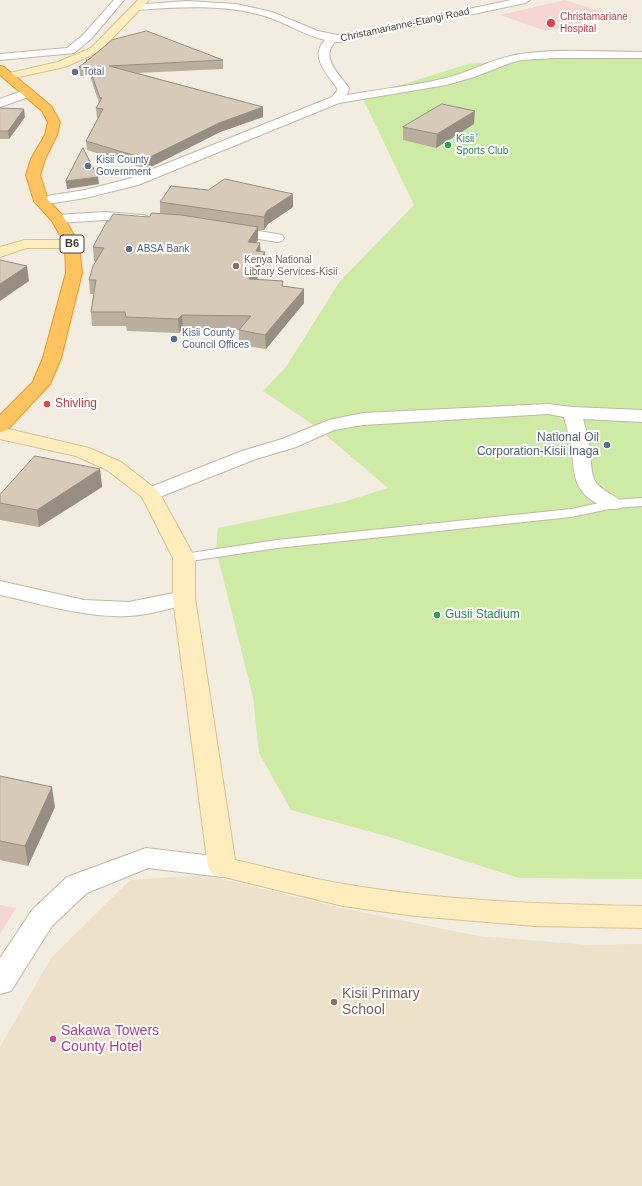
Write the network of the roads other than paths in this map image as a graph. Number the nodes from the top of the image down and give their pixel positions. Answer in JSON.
{"nodes":[{"id":1,"x":119,"y":0,"type":"edge"},
{"id":2,"x":229,"y":0,"type":"edge"},
{"id":3,"x":526,"y":0,"type":"edge"},
{"id":4,"x":141,"y":4,"type":"edge"},
{"id":5,"x":214,"y":6,"type":"junction"},
{"id":6,"x":332,"y":39,"type":"junction"},
{"id":7,"x":642,"y":55,"type":"edge"},
{"id":8,"x":0,"y":57,"type":"edge"},
{"id":9,"x":5,"y":72,"type":"edge"},
{"id":10,"x":27,"y":93,"type":"junction"},
{"id":11,"x":336,"y":100,"type":"junction"},
{"id":12,"x":0,"y":103,"type":"edge"},
{"id":13,"x":41,"y":201,"type":"junction"},
{"id":14,"x":58,"y":219,"type":"junction"},
{"id":15,"x":159,"y":221,"type":"edge"},
{"id":16,"x":211,"y":228,"type":"edge"},
{"id":17,"x":277,"y":238,"type":"dead end"},
{"id":18,"x":72,"y":244,"type":"junction"},
{"id":19,"x":0,"y":252,"type":"edge"},
{"id":20,"x":572,"y":413,"type":"junction"},
{"id":21,"x":642,"y":416,"type":"edge"},
{"id":22,"x":0,"y":426,"type":"edge"},
{"id":23,"x":0,"y":433,"type":"edge"},
{"id":24,"x":150,"y":494,"type":"junction"},
{"id":25,"x":642,"y":502,"type":"edge"},
{"id":26,"x":614,"y":504,"type":"junction"},
{"id":27,"x":184,"y":558,"type":"junction"},
{"id":28,"x":2,"y":592,"type":"edge"},
{"id":29,"x":184,"y":598,"type":"junction"},
{"id":30,"x":222,"y":867,"type":"junction"},
{"id":31,"x":642,"y":917,"type":"edge"},
{"id":32,"x":0,"y":982,"type":"edge"}],
"edges":[{"from":1,"to":8,"type":"street"},
{"from":2,"to":5,"type":"street"},
{"from":3,"to":6,"type":"street","name":"Christamarianne-Etangi Road"},
{"from":4,"to":5,"type":"street"},
{"from":4,"to":9,"type":"street"},
{"from":5,"to":6,"type":"street"},
{"from":6,"to":11,"type":"street"},
{"from":7,"to":11,"type":"street"},
{"from":9,"to":10,"type":"highway","number":"B6"},
{"from":10,"to":12,"type":"street"},
{"from":10,"to":13,"type":"highway","number":"B6"},
{"from":11,"to":13,"type":"street"},
{"from":13,"to":14,"type":"highway","number":"B6"},
{"from":14,"to":15,"type":"street"},
{"from":14,"to":18,"type":"highway","number":"B6"},
{"from":16,"to":17,"type":"street"},
{"from":18,"to":19,"type":"street"},
{"from":18,"to":22,"type":"highway","number":"B6"},
{"from":20,"to":21,"type":"street"},
{"from":20,"to":24,"type":"street"},
{"from":20,"to":26,"type":"street"},
{"from":23,"to":24,"type":"street"},
{"from":24,"to":27,"type":"street"},
{"from":25,"to":26,"type":"lane"},
{"from":26,"to":27,"type":"lane"},
{"from":27,"to":29,"type":"street"},
{"from":28,"to":29,"type":"street"},
{"from":29,"to":30,"type":"street"},
{"from":30,"to":31,"type":"street"},
{"from":30,"to":32,"type":"street"}]}
